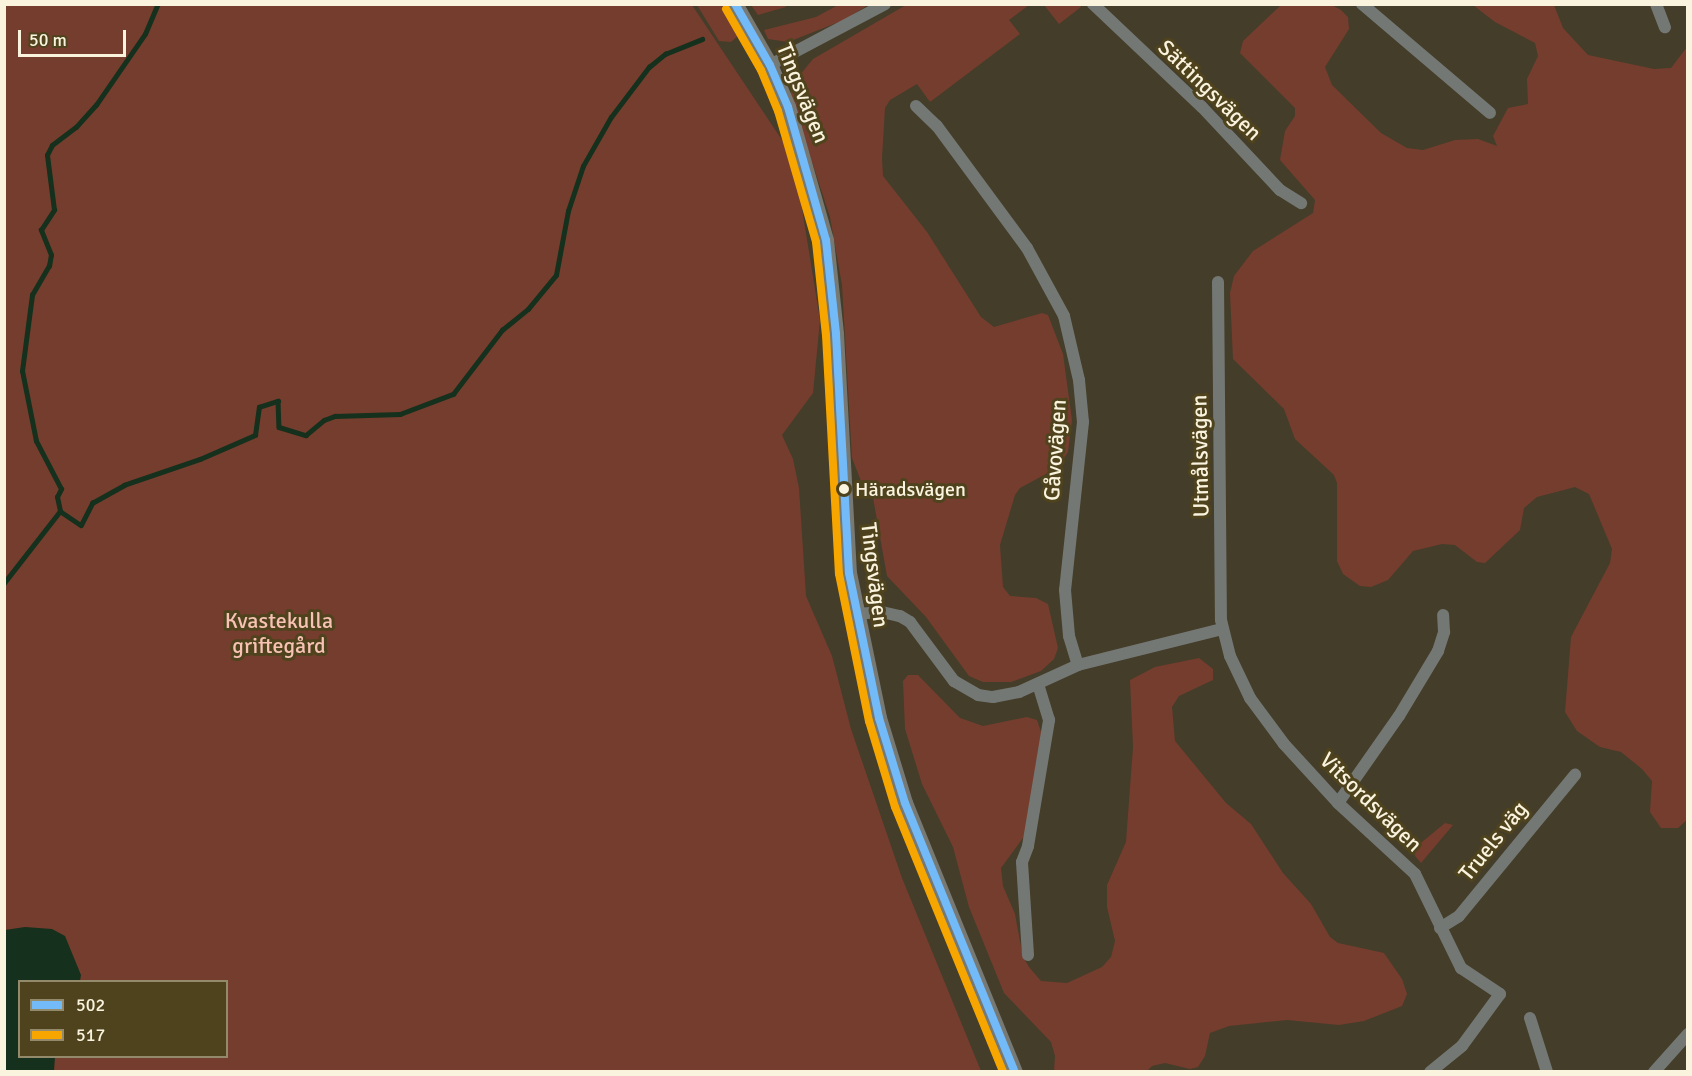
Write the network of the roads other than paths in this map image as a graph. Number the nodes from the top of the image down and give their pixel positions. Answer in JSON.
{"nodes":[{"id":1,"x":735,"y":4,"type":"edge"},
{"id":2,"x":885,"y":4,"type":"edge"},
{"id":3,"x":1093,"y":4,"type":"edge"},
{"id":4,"x":1362,"y":4,"type":"edge"},
{"id":5,"x":1656,"y":4,"type":"edge"},
{"id":6,"x":1665,"y":27,"type":"dead end"},
{"id":7,"x":770,"y":65,"type":"junction"},
{"id":8,"x":916,"y":106,"type":"dead end"},
{"id":9,"x":1490,"y":113,"type":"dead end"},
{"id":10,"x":1301,"y":202,"type":"dead end"},
{"id":11,"x":1218,"y":282,"type":"dead end"},
{"id":12,"x":855,"y":614,"type":"junction"},
{"id":13,"x":1443,"y":615,"type":"dead end"},
{"id":14,"x":1222,"y":629,"type":"junction"},
{"id":15,"x":1078,"y":664,"type":"junction"},
{"id":16,"x":1038,"y":684,"type":"junction"},
{"id":17,"x":1575,"y":775,"type":"dead end"},
{"id":18,"x":1338,"y":803,"type":"junction"},
{"id":19,"x":1440,"y":928,"type":"junction"},
{"id":20,"x":1028,"y":955,"type":"dead end"},
{"id":21,"x":1530,"y":1018,"type":"dead end"},
{"id":22,"x":1688,"y":1034,"type":"edge"},
{"id":23,"x":1015,"y":1071,"type":"edge"},
{"id":24,"x":1430,"y":1071,"type":"edge"},
{"id":25,"x":1547,"y":1071,"type":"edge"},
{"id":26,"x":1654,"y":1071,"type":"edge"}],
"edges":[{"from":1,"to":7,"type":"street","name":"Tingsvägen"},
{"from":2,"to":7,"type":"street"},
{"from":3,"to":10,"type":"street","name":"Sättingsvägen"},
{"from":4,"to":9,"type":"street"},
{"from":5,"to":6,"type":"street"},
{"from":7,"to":12,"type":"street","name":"Tingsvägen"},
{"from":8,"to":15,"type":"street","name":"Gåvovägen"},
{"from":11,"to":14,"type":"street","name":"Utmålsvägen"},
{"from":12,"to":16,"type":"street"},
{"from":12,"to":23,"type":"street","name":"Tingsvägen"},
{"from":13,"to":18,"type":"street"},
{"from":14,"to":15,"type":"street"},
{"from":14,"to":18,"type":"street","name":"Vitsordsvägen"},
{"from":15,"to":16,"type":"street"},
{"from":16,"to":20,"type":"street"},
{"from":17,"to":19,"type":"street","name":"Truels väg"},
{"from":18,"to":19,"type":"street","name":"Vitsordsvägen"},
{"from":19,"to":24,"type":"street","name":"Vitsordsvägen"},
{"from":21,"to":25,"type":"street"},
{"from":22,"to":26,"type":"street"}]}
